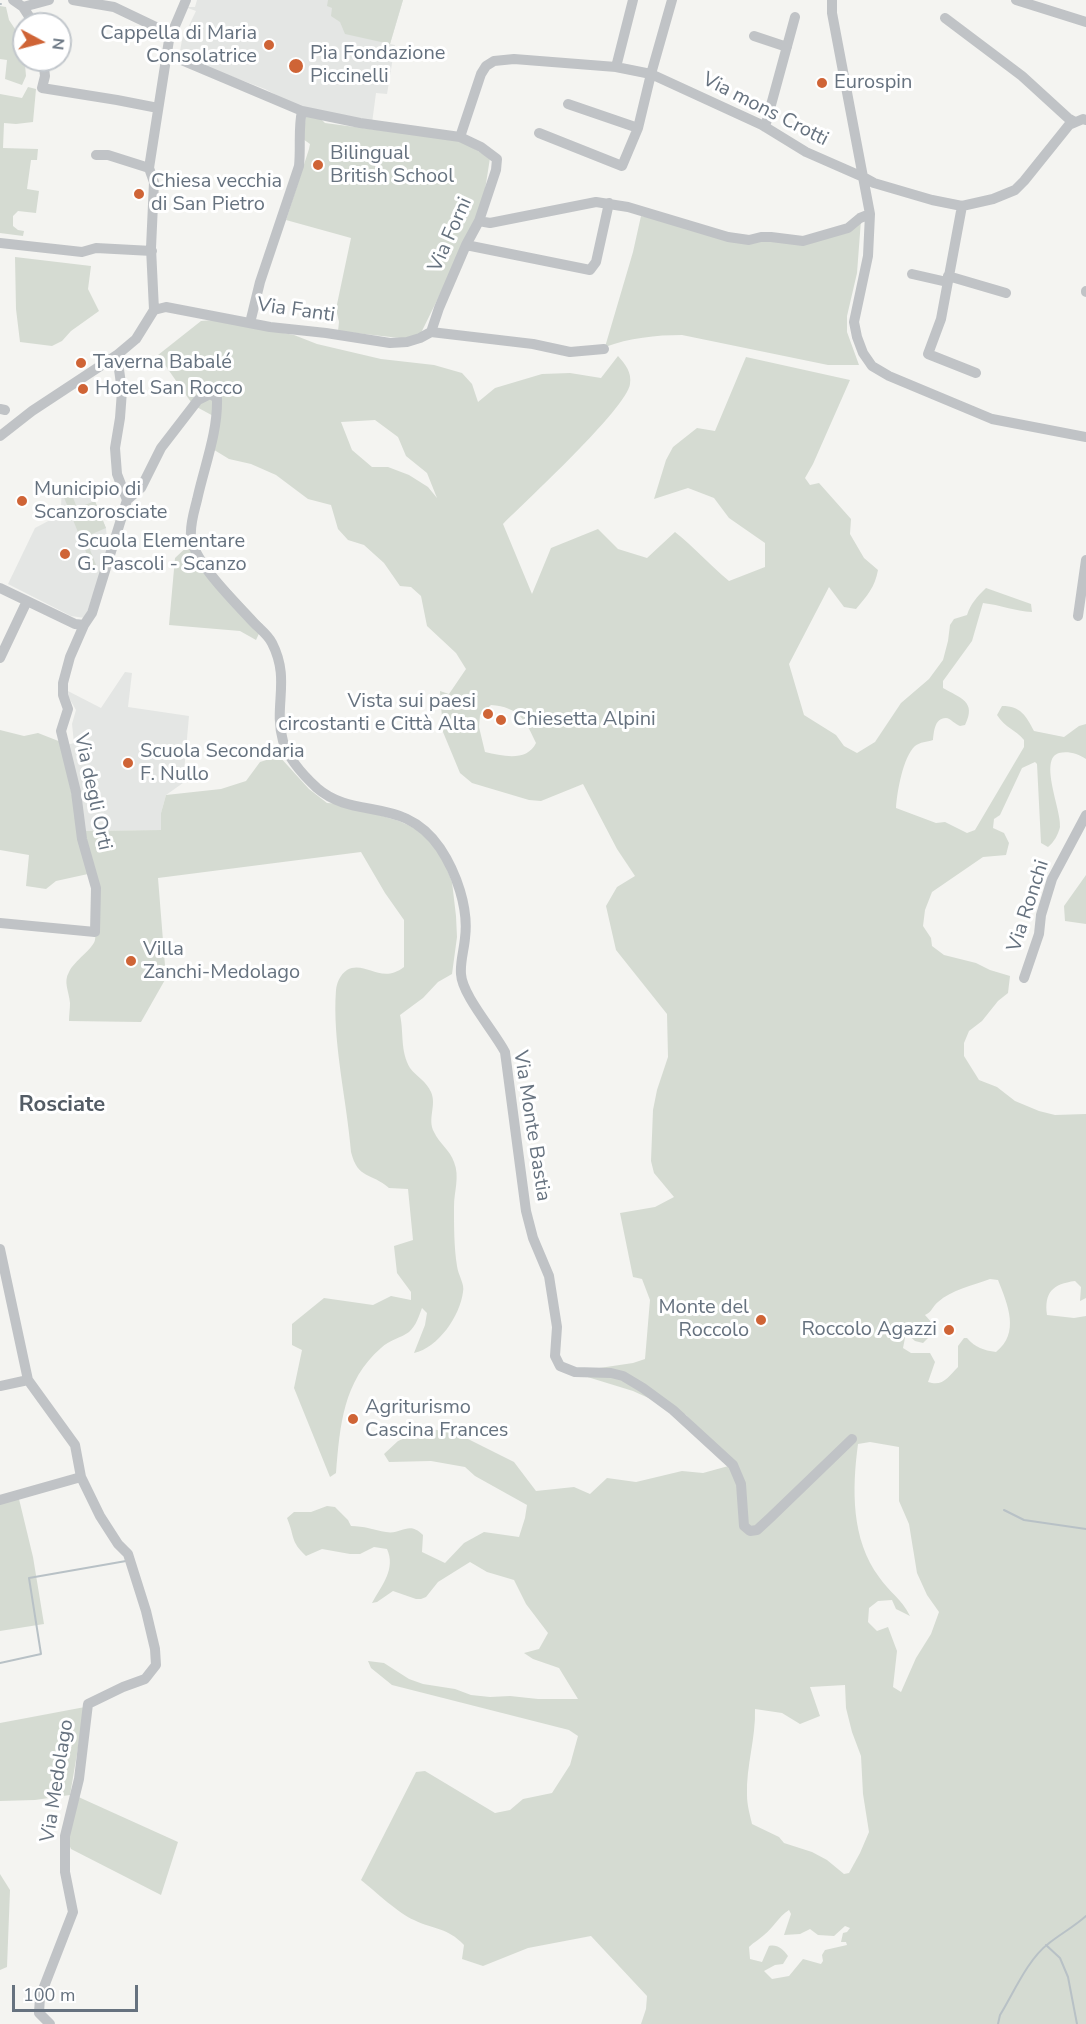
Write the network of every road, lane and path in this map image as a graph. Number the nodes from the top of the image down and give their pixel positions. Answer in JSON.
{"nodes":[{"id":1,"x":13,"y":0,"type":"edge"},
{"id":2,"x":49,"y":0,"type":"edge"},
{"id":3,"x":73,"y":0,"type":"edge"},
{"id":4,"x":186,"y":0,"type":"edge"},
{"id":5,"x":633,"y":0,"type":"edge"},
{"id":6,"x":672,"y":0,"type":"edge"},
{"id":7,"x":827,"y":0,"type":"edge"},
{"id":8,"x":832,"y":0,"type":"edge"},
{"id":9,"x":1016,"y":0,"type":"edge"},
{"id":10,"x":23,"y":7,"type":"junction"},
{"id":11,"x":26,"y":12,"type":"edge"},
{"id":12,"x":832,"y":13,"type":"junction"},
{"id":13,"x":795,"y":17,"type":"dead end"},
{"id":14,"x":945,"y":18,"type":"dead end"},
{"id":15,"x":1086,"y":22,"type":"edge"},
{"id":16,"x":754,"y":36,"type":"dead end"},
{"id":17,"x":169,"y":40,"type":"junction"},
{"id":18,"x":787,"y":46,"type":"junction"},
{"id":19,"x":167,"y":54,"type":"junction"},
{"id":20,"x":616,"y":67,"type":"junction"},
{"id":21,"x":44,"y":72,"type":"edge"},
{"id":22,"x":651,"y":75,"type":"junction"},
{"id":23,"x":568,"y":104,"type":"dead end"},
{"id":24,"x":158,"y":108,"type":"junction"},
{"id":25,"x":1086,"y":108,"type":"edge"},
{"id":26,"x":302,"y":111,"type":"junction"},
{"id":27,"x":1081,"y":120,"type":"edge"},
{"id":28,"x":765,"y":127,"type":"junction"},
{"id":29,"x":638,"y":128,"type":"junction"},
{"id":30,"x":538,"y":133,"type":"dead end"},
{"id":31,"x":460,"y":137,"type":"junction"},
{"id":32,"x":96,"y":155,"type":"dead end"},
{"id":33,"x":149,"y":168,"type":"junction"},
{"id":34,"x":863,"y":177,"type":"junction"},
{"id":35,"x":609,"y":203,"type":"junction"},
{"id":36,"x":962,"y":206,"type":"junction"},
{"id":37,"x":870,"y":214,"type":"junction"},
{"id":38,"x":480,"y":221,"type":"junction"},
{"id":39,"x":0,"y":243,"type":"edge"},
{"id":40,"x":466,"y":245,"type":"junction"},
{"id":41,"x":152,"y":251,"type":"junction"},
{"id":42,"x":912,"y":274,"type":"dead end"},
{"id":43,"x":948,"y":279,"type":"junction"},
{"id":44,"x":1006,"y":293,"type":"dead end"},
{"id":45,"x":154,"y":310,"type":"junction"},
{"id":46,"x":250,"y":323,"type":"junction"},
{"id":47,"x":432,"y":332,"type":"junction"},
{"id":48,"x":604,"y":349,"type":"dead end"},
{"id":49,"x":117,"y":355,"type":"junction"},
{"id":50,"x":976,"y":373,"type":"dead end"},
{"id":51,"x":0,"y":436,"type":"edge"},
{"id":52,"x":1086,"y":437,"type":"edge"},
{"id":53,"x":127,"y":500,"type":"junction"},
{"id":54,"x":1086,"y":560,"type":"edge"},
{"id":55,"x":0,"y":588,"type":"edge"},
{"id":56,"x":27,"y":601,"type":"junction"},
{"id":57,"x":1078,"y":616,"type":"dead end"},
{"id":58,"x":84,"y":625,"type":"junction"},
{"id":59,"x":0,"y":658,"type":"edge"},
{"id":60,"x":1086,"y":815,"type":"edge"},
{"id":61,"x":0,"y":923,"type":"edge"},
{"id":62,"x":1024,"y":978,"type":"dead end"},
{"id":63,"x":0,"y":1249,"type":"edge"},
{"id":64,"x":28,"y":1380,"type":"junction"},
{"id":65,"x":0,"y":1386,"type":"edge"},
{"id":66,"x":852,"y":1438,"type":"dead end"},
{"id":67,"x":81,"y":1477,"type":"junction"},
{"id":68,"x":0,"y":1500,"type":"edge"},
{"id":69,"x":50,"y":2024,"type":"edge"}],
"edges":[{"from":1,"to":10,"type":"street"},
{"from":2,"to":10,"type":"street"},
{"from":3,"to":17,"type":"street"},
{"from":4,"to":17,"type":"street"},
{"from":5,"to":20,"type":"street"},
{"from":6,"to":22,"type":"street"},
{"from":7,"to":12,"type":"street"},
{"from":8,"to":12,"type":"street"},
{"from":9,"to":15,"type":"street"},
{"from":10,"to":11,"type":"street"},
{"from":12,"to":34,"type":"street"},
{"from":13,"to":18,"type":"street"},
{"from":14,"to":27,"type":"street"},
{"from":16,"to":18,"type":"street"},
{"from":17,"to":19,"type":"street"},
{"from":18,"to":28,"type":"street"},
{"from":19,"to":24,"type":"street"},
{"from":19,"to":26,"type":"street"},
{"from":20,"to":22,"type":"street","name":"Via mons Crotti"},
{"from":20,"to":31,"type":"street","name":"Via mons Crotti"},
{"from":21,"to":24,"type":"street"},
{"from":22,"to":28,"type":"street","name":"Via mons Crotti"},
{"from":22,"to":29,"type":"street"},
{"from":23,"to":29,"type":"street"},
{"from":24,"to":33,"type":"street"},
{"from":25,"to":27,"type":"street"},
{"from":26,"to":31,"type":"street"},
{"from":26,"to":46,"type":"street"},
{"from":27,"to":36,"type":"street"},
{"from":28,"to":34,"type":"street","name":"Via mons Crotti"},
{"from":29,"to":30,"type":"street"},
{"from":31,"to":38,"type":"street","name":"Via Forni"},
{"from":32,"to":33,"type":"street"},
{"from":33,"to":41,"type":"street"},
{"from":34,"to":36,"type":"street","name":"Via mons Crotti"},
{"from":34,"to":37,"type":"street"},
{"from":35,"to":37,"type":"street"},
{"from":35,"to":38,"type":"street"},
{"from":35,"to":40,"type":"street"},
{"from":36,"to":43,"type":"street"},
{"from":37,"to":52,"type":"street"},
{"from":38,"to":40,"type":"street","name":"Via Forni"},
{"from":39,"to":41,"type":"street"},
{"from":40,"to":47,"type":"street","name":"Via Forni"},
{"from":41,"to":45,"type":"street"},
{"from":42,"to":43,"type":"street"},
{"from":43,"to":44,"type":"street"},
{"from":43,"to":50,"type":"street"},
{"from":45,"to":46,"type":"street","name":"Via Fanti"},
{"from":45,"to":49,"type":"street"},
{"from":46,"to":47,"type":"street","name":"Via Fanti"},
{"from":47,"to":48,"type":"street"},
{"from":49,"to":51,"type":"street"},
{"from":49,"to":53,"type":"street"},
{"from":53,"to":58,"type":"street","name":"Via degli Orti"},
{"from":53,"to":66,"type":"street","name":"Via Monte Bastia"},
{"from":54,"to":57,"type":"street"},
{"from":55,"to":56,"type":"street"},
{"from":56,"to":58,"type":"street"},
{"from":56,"to":59,"type":"street"},
{"from":58,"to":61,"type":"street","name":"Via degli Orti"},
{"from":60,"to":62,"type":"street","name":"Via Ronchi"},
{"from":63,"to":64,"type":"street","name":"Via Medolago"},
{"from":64,"to":65,"type":"street"},
{"from":64,"to":67,"type":"street","name":"Via Medolago"},
{"from":67,"to":68,"type":"street"},
{"from":67,"to":69,"type":"street","name":"Via Medolago"}]}
